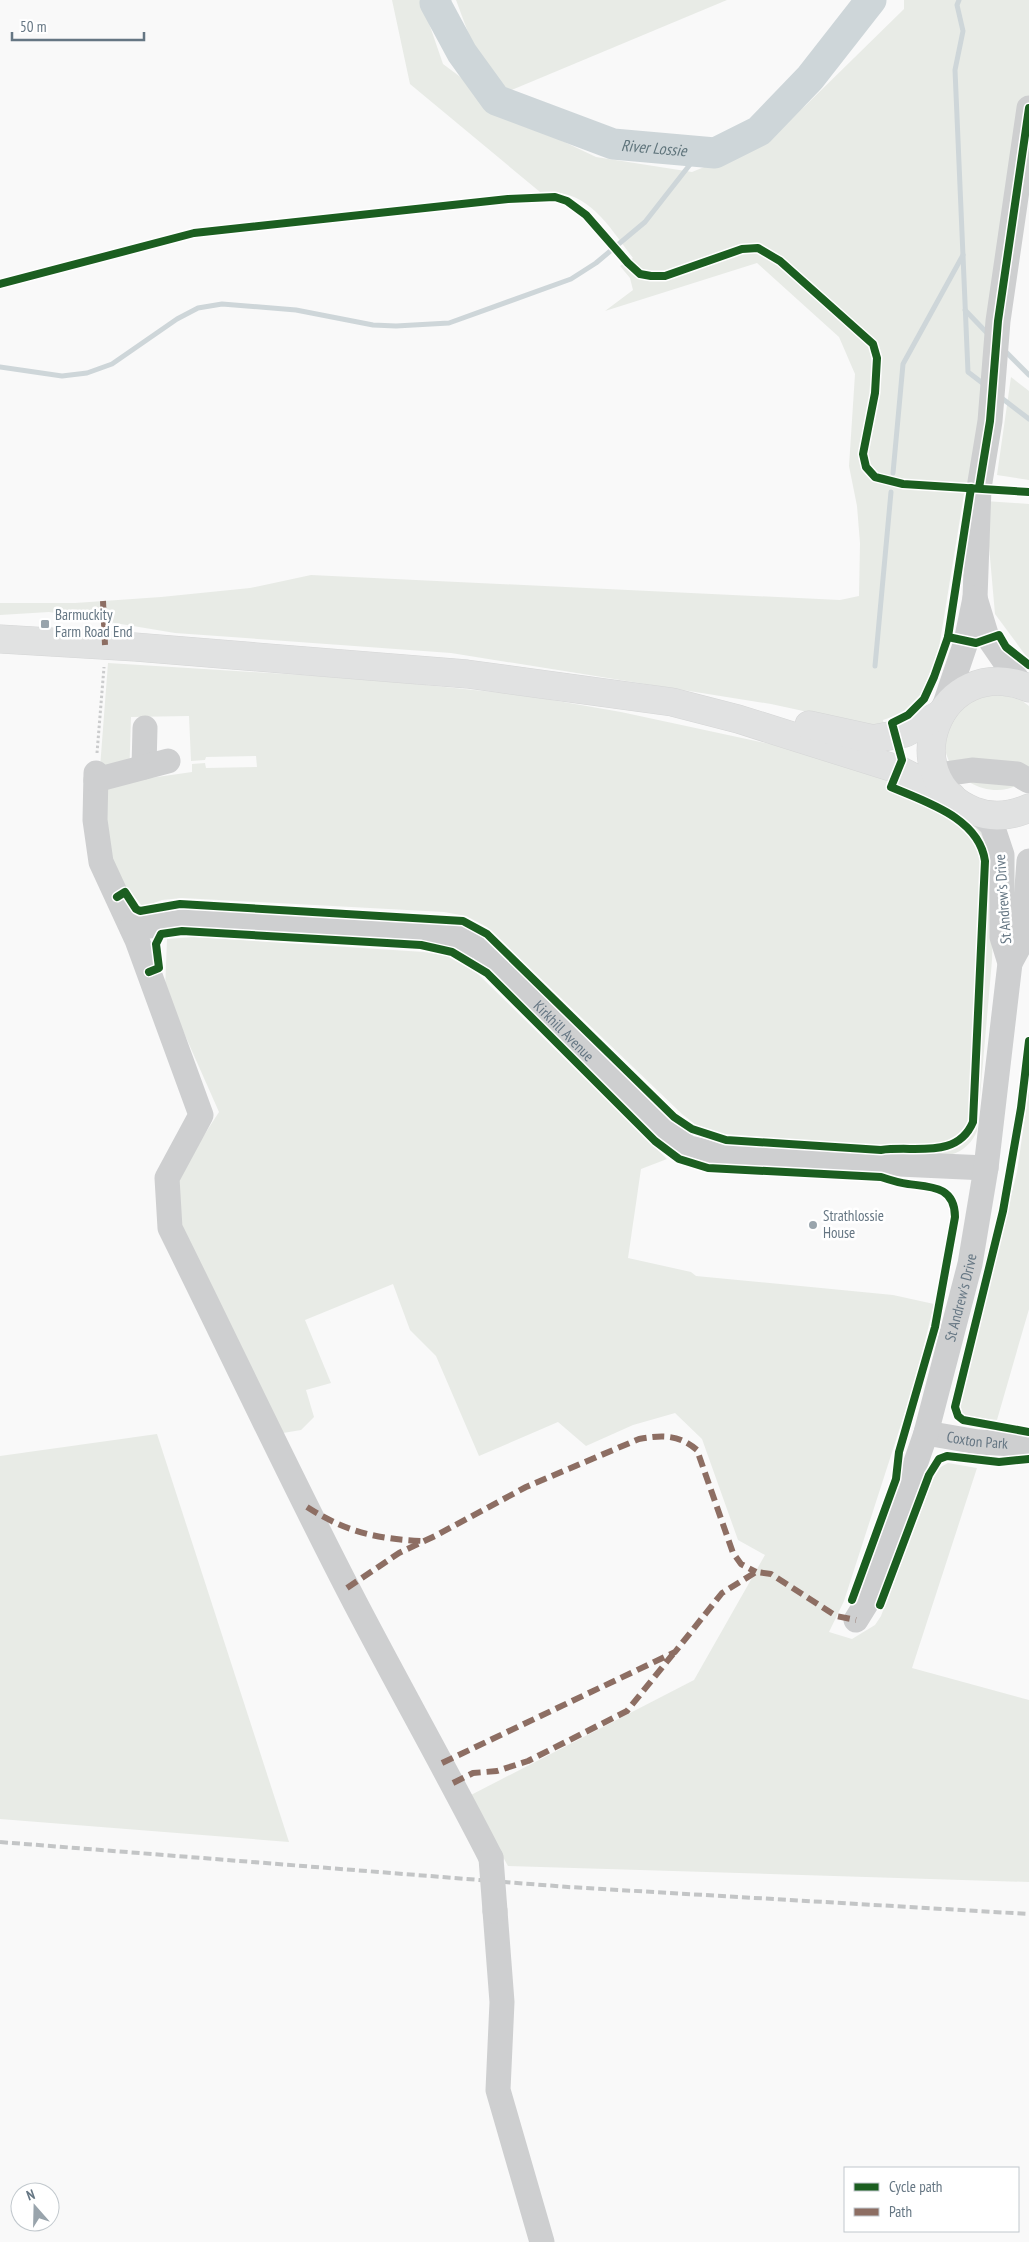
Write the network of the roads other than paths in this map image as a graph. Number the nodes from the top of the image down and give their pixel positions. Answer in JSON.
{"nodes":[{"id":1,"x":1029,"y":108,"type":"edge"},
{"id":2,"x":975,"y":598,"type":"junction"},
{"id":3,"x":0,"y":639,"type":"edge"},
{"id":4,"x":63,"y":643,"type":"junction"},
{"id":5,"x":0,"y":648,"type":"edge"},
{"id":6,"x":1027,"y":687,"type":"edge"},
{"id":7,"x":942,"y":712,"type":"junction"},
{"id":8,"x":738,"y":719,"type":"junction"},
{"id":9,"x":145,"y":728,"type":"dead end"},
{"id":10,"x":168,"y":761,"type":"dead end"},
{"id":11,"x":144,"y":767,"type":"junction"},
{"id":12,"x":1029,"y":781,"type":"edge"},
{"id":13,"x":935,"y":784,"type":"junction"},
{"id":14,"x":1029,"y":808,"type":"edge"},
{"id":15,"x":979,"y":813,"type":"junction"},
{"id":16,"x":1029,"y":861,"type":"edge"},
{"id":17,"x":132,"y":928,"type":"junction"},
{"id":18,"x":1019,"y":963,"type":"edge"},
{"id":19,"x":986,"y":1168,"type":"junction"},
{"id":20,"x":926,"y":1433,"type":"junction"},
{"id":21,"x":1029,"y":1445,"type":"edge"},
{"id":22,"x":856,"y":1620,"type":"dead end"},
{"id":23,"x":542,"y":2242,"type":"edge"}],
"edges":[{"from":1,"to":2,"type":"street"},
{"from":2,"to":6,"type":"street"},
{"from":2,"to":7,"type":"street"},
{"from":3,"to":4,"type":"highway"},
{"from":4,"to":5,"type":"street"},
{"from":4,"to":8,"type":"highway"},
{"from":6,"to":7,"type":"highway"},
{"from":7,"to":8,"type":"highway"},
{"from":7,"to":13,"type":"highway"},
{"from":8,"to":13,"type":"highway"},
{"from":9,"to":11,"type":"street"},
{"from":10,"to":11,"type":"street"},
{"from":11,"to":17,"type":"street"},
{"from":12,"to":13,"type":"street"},
{"from":13,"to":15,"type":"highway"},
{"from":14,"to":15,"type":"highway"},
{"from":15,"to":18,"type":"street","name":"St Andrew's Drive"},
{"from":16,"to":18,"type":"street","name":"St Andrew's Drive"},
{"from":17,"to":19,"type":"street","name":"Kirkhill Avenue"},
{"from":17,"to":23,"type":"street","bridge":true},
{"from":18,"to":19,"type":"street","name":"St Andrew's Drive"},
{"from":19,"to":20,"type":"street","name":"St Andrew's Drive"},
{"from":20,"to":21,"type":"street","name":"Coxton Park"},
{"from":20,"to":22,"type":"street","name":"St Andrew's Drive"}]}
